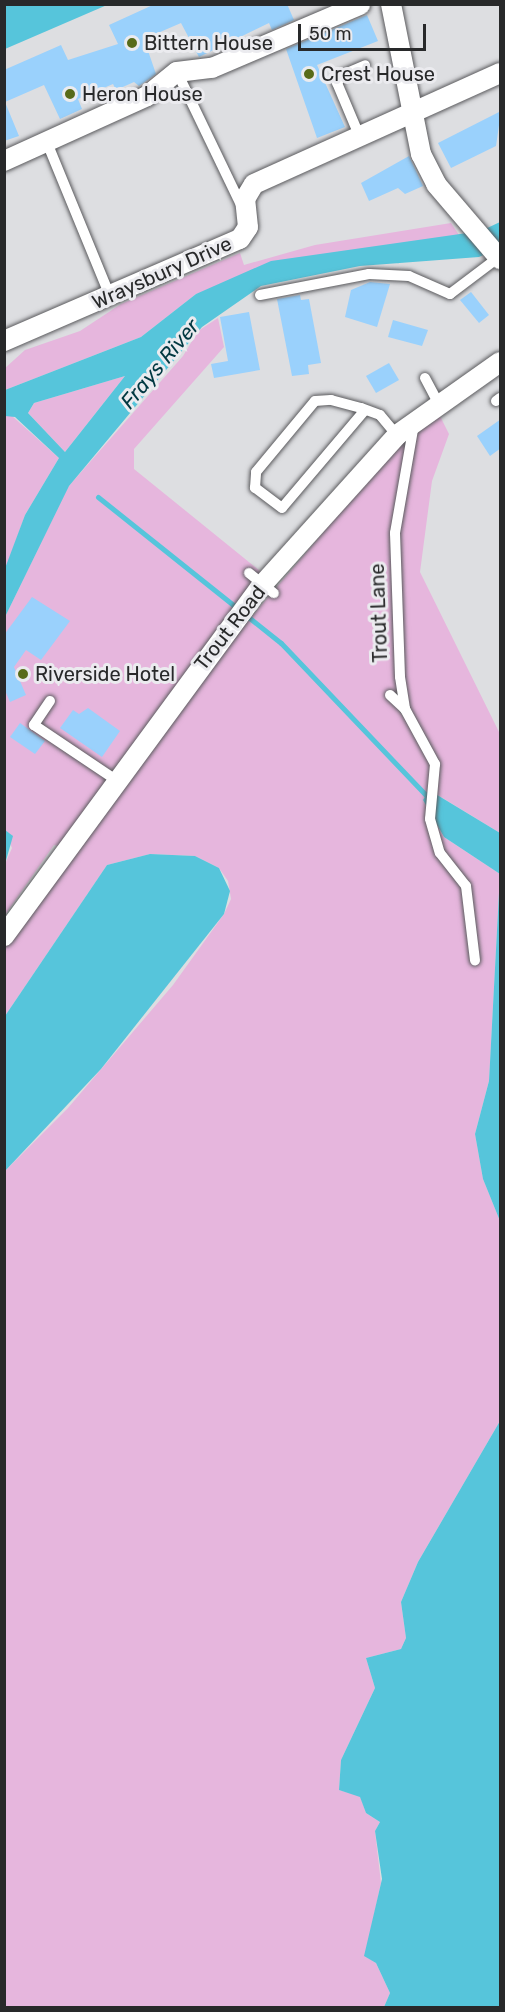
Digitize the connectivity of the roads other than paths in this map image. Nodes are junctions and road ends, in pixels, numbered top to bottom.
1 (391, 4) edge
2 (360, 5) edge
3 (365, 65) dead end
4 (177, 72) junction
5 (501, 73) edge
6 (409, 115) junction
7 (359, 135) junction
8 (48, 145) junction
9 (4, 161) edge
10 (243, 210) junction
11 (500, 258) edge
12 (109, 294) junction
13 (260, 295) dead end
14 (4, 341) edge
15 (501, 362) edge
16 (425, 378) dead end
17 (438, 402) junction
18 (365, 410) junction
19 (414, 423) junction
20 (397, 435) junction
21 (390, 695) dead end
22 (50, 701) dead end
23 (405, 709) junction
24 (116, 780) junction
25 (4, 936) edge
26 (475, 960) dead end

1 - 6 street
2 - 4 street
3 - 7 lane
4 - 8 street
4 - 10 lane
5 - 6 street, Wraysbury Drive
6 - 7 street, Wraysbury Drive
6 - 11 street
7 - 10 street, Wraysbury Drive
8 - 9 street
8 - 12 lane
10 - 12 street, Wraysbury Drive
11 - 13 lane
12 - 14 street, Wraysbury Drive
15 - 17 street, Trout Road
16 - 17 lane
17 - 19 street, Trout Road
18 - 18 lane
18 - 20 lane
19 - 20 street, Trout Road
19 - 23 lane, Trout Lane
20 - 24 street, Trout Road
21 - 23 lane
22 - 24 lane
23 - 26 lane, Trout Lane
24 - 25 street, Trout Road

